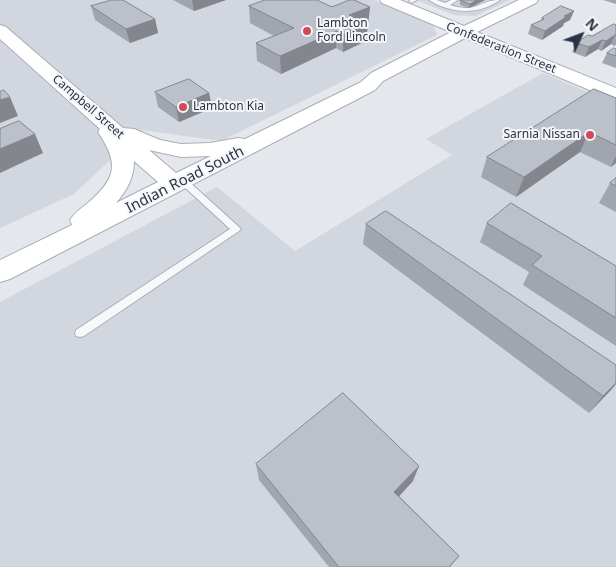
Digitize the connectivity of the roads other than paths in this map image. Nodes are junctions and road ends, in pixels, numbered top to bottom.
1 (386, 0) edge
2 (411, 0) edge
3 (432, 0) edge
4 (455, 0) edge
5 (527, 2) edge
6 (547, 2) dead end
7 (486, 3) edge
8 (445, 10) junction
9 (0, 30) edge
10 (472, 40) junction
11 (413, 71) junction
12 (616, 85) edge
13 (368, 86) junction
14 (616, 95) edge
15 (92, 111) junction
16 (294, 125) junction
17 (179, 183) junction
18 (28, 258) junction
19 (0, 272) edge
20 (80, 333) dead end

1 - 10 main road, Confederation Street
2 - 8 main road, Confederation Street
3 - 8 lane
4 - 8 lane
5 - 8 main road
5 - 10 main road, Indian Road South
6 - 10 main road, Indian Road South
7 - 8 lane
8 - 10 main road, Confederation Street
9 - 15 main road, Campbell Street
10 - 11 main road
10 - 11 main road, Indian Road South
10 - 12 main road, Confederation Street
10 - 13 main road, Indian Road South
10 - 14 main road, Confederation Street
11 - 13 main road, Indian Road South
13 - 16 main road, Indian Road South
15 - 16 main road
15 - 17 main road, Campbell Street
15 - 18 main road
16 - 17 main road, Indian Road South
17 - 18 main road, Indian Road South
17 - 20 lane
18 - 19 main road, Indian Road South

